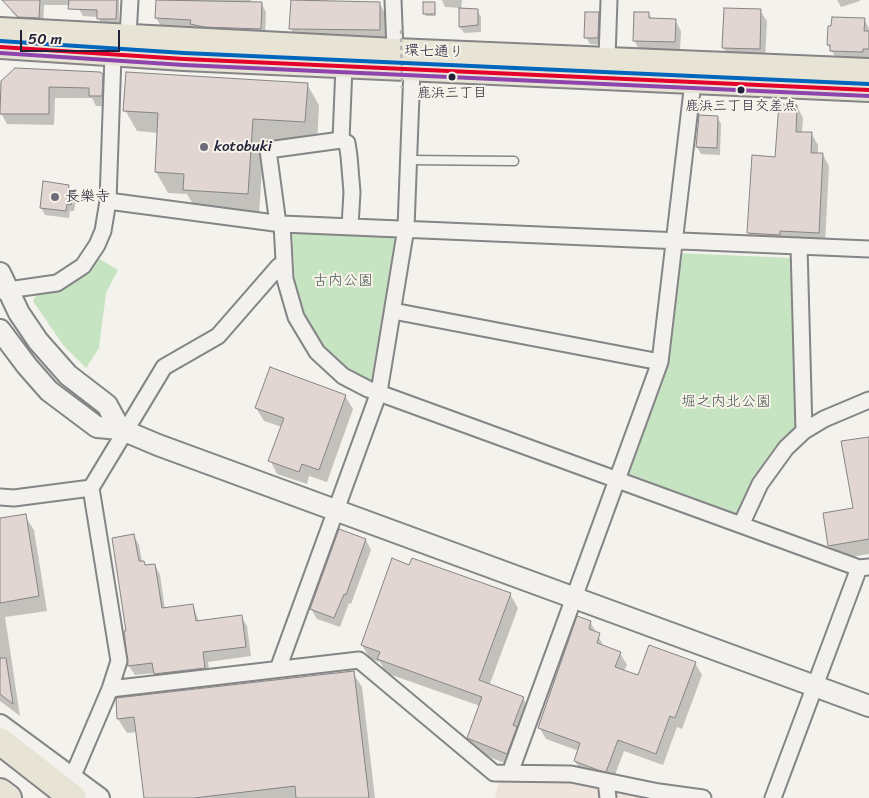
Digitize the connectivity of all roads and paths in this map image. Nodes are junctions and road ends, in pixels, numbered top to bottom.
1 (130, 0) edge
2 (393, 0) edge
3 (610, 0) edge
4 (0, 29) edge
5 (128, 36) junction
6 (398, 40) junction
7 (0, 47) edge
8 (113, 55) junction
9 (607, 58) junction
10 (344, 66) junction
11 (869, 70) edge
12 (407, 79) junction
13 (693, 82) junction
14 (869, 90) edge
15 (341, 140) junction
16 (408, 160) junction
17 (514, 161) dead end
18 (72, 198) dead end
19 (108, 202) junction
20 (280, 224) junction
21 (350, 226) junction
22 (406, 228) junction
23 (674, 242) junction
24 (798, 246) junction
25 (869, 249) edge
26 (284, 265) junction
27 (2, 285) edge
28 (393, 312) junction
29 (0, 330) edge
30 (660, 362) junction
31 (379, 392) junction
32 (869, 400) edge
33 (122, 430) junction
34 (804, 431) junction
35 (618, 480) junction
36 (91, 488) junction
37 (0, 497) edge
38 (335, 509) junction
39 (741, 525) junction
40 (864, 568) edge
41 (574, 599) junction
42 (278, 669) junction
43 (814, 687) junction
44 (110, 689) junction
45 (869, 706) edge
46 (0, 726) edge
47 (0, 741) edge
48 (0, 764) edge
49 (510, 773) junction
50 (606, 781) junction
51 (0, 784) edge
52 (72, 788) edge
53 (0, 792) edge
54 (8, 798) edge
55 (18, 798) edge
56 (46, 798) edge
57 (99, 798) edge
58 (608, 798) edge
59 (703, 798) edge
60 (773, 798) edge

1 - 5 street
2 - 6 street
3 - 9 street
4 - 5 main road, 環七通り
5 - 6 main road, 環七通り
6 - 9 main road, 環七通り
6 - 12 path, bridge
7 - 8 main road, 環七通り
8 - 10 main road, 環七通り
8 - 19 street
9 - 11 main road, 環七通り
10 - 12 main road, 環七通り
10 - 15 street
12 - 13 main road, 環七通り
12 - 16 street
13 - 14 main road, 環七通り
13 - 23 street
15 - 20 street
15 - 21 street
16 - 17 lane
16 - 22 street
18 - 19 path
19 - 20 street
19 - 27 street
20 - 21 street
20 - 26 street
21 - 22 street
22 - 23 street
22 - 28 street
23 - 24 street
23 - 30 street
24 - 25 street
24 - 34 street
26 - 31 street
26 - 33 street
27 - 33 street
28 - 30 street
28 - 31 street
29 - 33 street
30 - 35 street
31 - 35 street
31 - 38 street
32 - 34 street
33 - 36 street
33 - 38 street
34 - 39 street
35 - 39 street
35 - 41 street
36 - 37 street
36 - 44 street
38 - 41 street
38 - 42 street
39 - 40 street
40 - 43 street
41 - 43 street
41 - 49 street
42 - 44 street
42 - 49 street
43 - 45 street
43 - 60 street
44 - 52 street
46 - 52 street
47 - 52 highway
48 - 56 highway
49 - 50 street
50 - 58 street
50 - 59 street
51 - 55 street
52 - 57 street
53 - 54 highway

